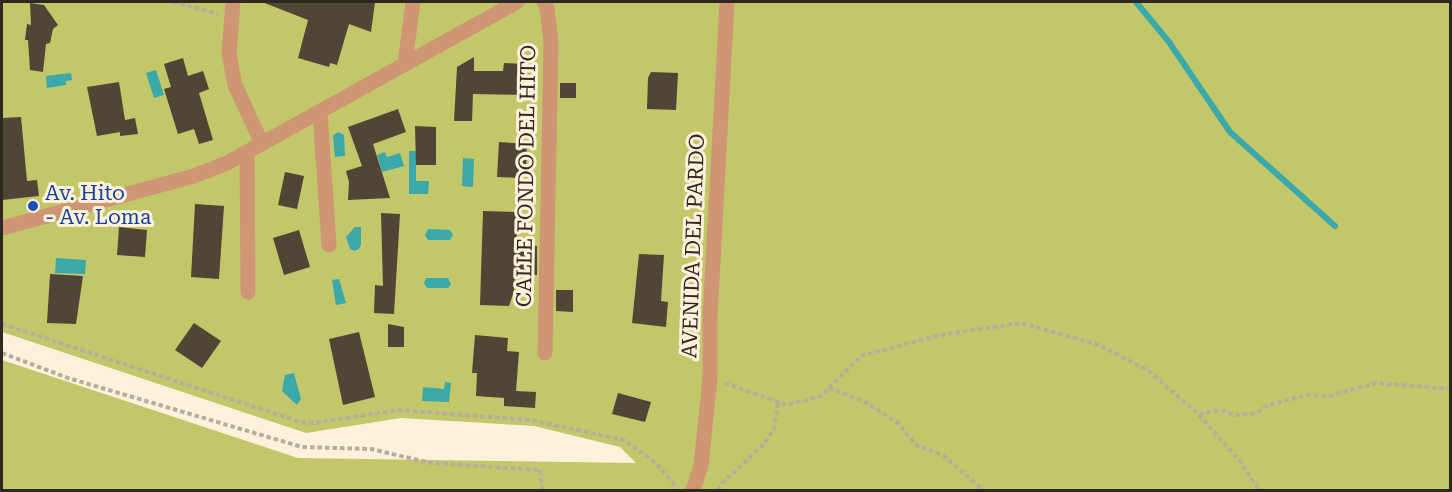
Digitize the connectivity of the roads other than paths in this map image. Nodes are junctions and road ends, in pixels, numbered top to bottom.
1 (233, 2) edge
2 (413, 2) edge
3 (517, 2) edge
4 (544, 2) edge
5 (727, 2) edge
6 (405, 63) junction
7 (320, 112) junction
8 (262, 144) junction
9 (247, 152) junction
10 (2, 228) edge
11 (329, 245) dead end
12 (248, 292) dead end
13 (545, 353) dead end
14 (693, 490) edge

1 - 8 street
2 - 6 street
3 - 6 street
4 - 13 street, CALLE FONDO DEL HITO
5 - 14 street, AVENIDA DEL PARDO
6 - 7 street
7 - 8 street
7 - 11 street
8 - 9 street
9 - 10 street
9 - 12 street

